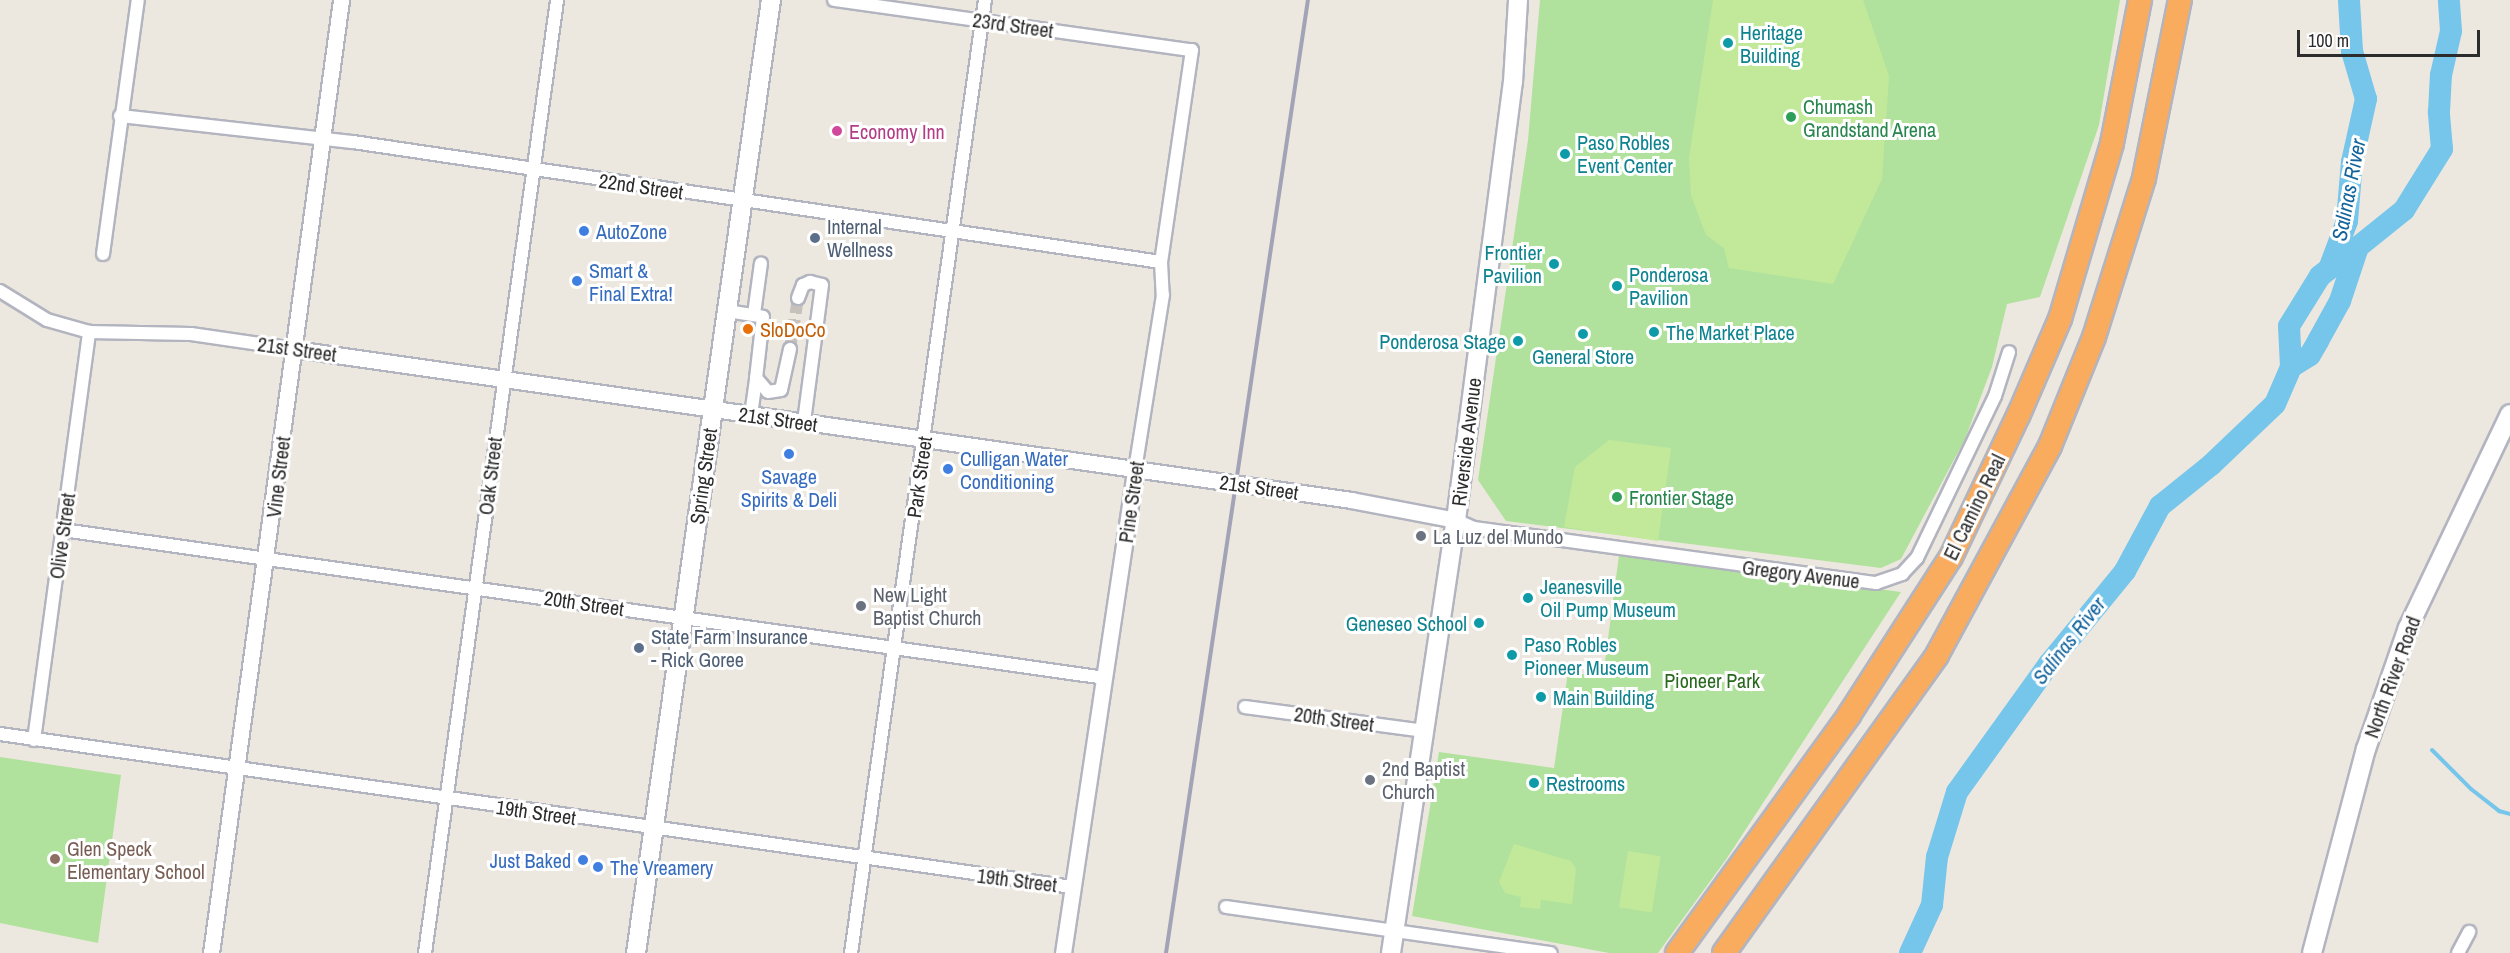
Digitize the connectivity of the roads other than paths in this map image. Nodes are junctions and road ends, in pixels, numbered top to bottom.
1 (138, 0) edge
2 (341, 0) edge
3 (556, 0) edge
4 (771, 0) edge
5 (834, 0) edge
6 (985, 0) edge
7 (1518, 0) edge
8 (2140, 0) edge
9 (2180, 0) edge
10 (982, 20) junction
11 (1192, 50) joint
12 (120, 116) junction
13 (321, 139) junction
14 (534, 170) junction
15 (743, 200) junction
16 (953, 230) junction
17 (103, 254) dead end
18 (1161, 262) junction
19 (761, 263) dead end
20 (0, 291) edge
21 (798, 298) dead end
22 (727, 311) junction
23 (754, 314) junction
24 (88, 332) junction
25 (294, 349) junction
26 (790, 349) tunnel mouth
27 (2009, 352) dead end
28 (756, 378) junction
29 (503, 380) junction
30 (713, 410) junction
31 (2510, 414) edge
32 (751, 415) junction
33 (804, 422) junction
34 (924, 439) junction
35 (1136, 469) junction
36 (1456, 520) junction
37 (63, 530) junction
38 (267, 560) junction
39 (476, 587) junction
40 (684, 617) junction
41 (893, 648) junction
42 (1105, 678) junction
43 (1245, 707) dead end
44 (1424, 731) junction
45 (0, 734) edge
46 (34, 740) junction
47 (238, 768) junction
48 (448, 799) junction
49 (654, 829) junction
50 (864, 858) junction
51 (1072, 887) junction
52 (1712, 902) junction
53 (1226, 907) dead end
54 (1394, 930) junction
55 (2469, 932) dead end
56 (211, 953) edge
57 (425, 953) edge
58 (636, 953) edge
59 (851, 953) edge
60 (1063, 953) edge
61 (1391, 953) edge
62 (1551, 953) edge
63 (1666, 953) edge
64 (1677, 953) edge
65 (1724, 953) edge
66 (2312, 953) edge
67 (2458, 953) edge

1 - 12 street
2 - 13 street, Vine Street
3 - 14 street, Oak Street
4 - 15 main road, Spring Street
5 - 10 street, 23rd Street
6 - 10 street, Park Street
7 - 36 main road, Riverside Avenue
8 - 52 highway, El Camino Real
9 - 65 highway, El Camino Real
10 - 11 street, 23rd Street
10 - 16 street, Park Street
11 - 18 street, Pine Street
12 - 13 street, 22nd Street
12 - 17 street
13 - 14 street, 22nd Street
13 - 25 street, Vine Street
14 - 15 street, 22nd Street
14 - 29 street, Oak Street
15 - 16 street, 22nd Street
15 - 22 main road, Spring Street
16 - 18 street, 22nd Street
16 - 34 street, Park Street
18 - 35 street, Pine Street
19 - 23 street
20 - 24 street, 21st Street
21 - 33 street
22 - 23 street
22 - 30 main road, Spring Street
23 - 28 street
24 - 25 street, 21st Street
24 - 37 street, Olive Street
25 - 29 street, 21st Street
25 - 38 street, Vine Street
26 - 28 street
27 - 36 street, Gregory Avenue
28 - 32 street
29 - 30 street, 21st Street
29 - 39 street, Oak Street
30 - 32 street, 21st Street
30 - 40 main road, Spring Street
31 - 66 main road, North River Road
32 - 33 street, 21st Street
33 - 34 street, 21st Street
34 - 35 street, 21st Street
34 - 41 street, Park Street
35 - 36 street, 21st Street
35 - 42 street, Pine Street
36 - 44 main road, Riverside Avenue
37 - 38 street, 20th Street
37 - 46 street, Olive Street
38 - 39 street, 20th Street
38 - 47 street, Vine Street
39 - 40 street, 20th Street
39 - 48 street, Oak Street
40 - 41 street, 20th Street
40 - 49 main road, Spring Street
41 - 42 street, 20th Street
41 - 50 street, Park Street
42 - 51 street, Pine Street
43 - 44 street, 20th Street
44 - 54 main road, Riverside Avenue
45 - 46 street, 19th Street
46 - 47 street, 19th Street
47 - 48 street, 19th Street
47 - 56 street, Vine Street
48 - 49 street, 19th Street
48 - 57 street, Oak Street
49 - 50 street, 19th Street
49 - 58 main road, Spring Street
50 - 51 street, 19th Street
50 - 59 street, Park Street
51 - 60 street, Pine Street
52 - 63 highway
52 - 64 highway, El Camino Real
53 - 54 street
54 - 61 main road, Riverside Avenue
54 - 62 street
55 - 67 street

